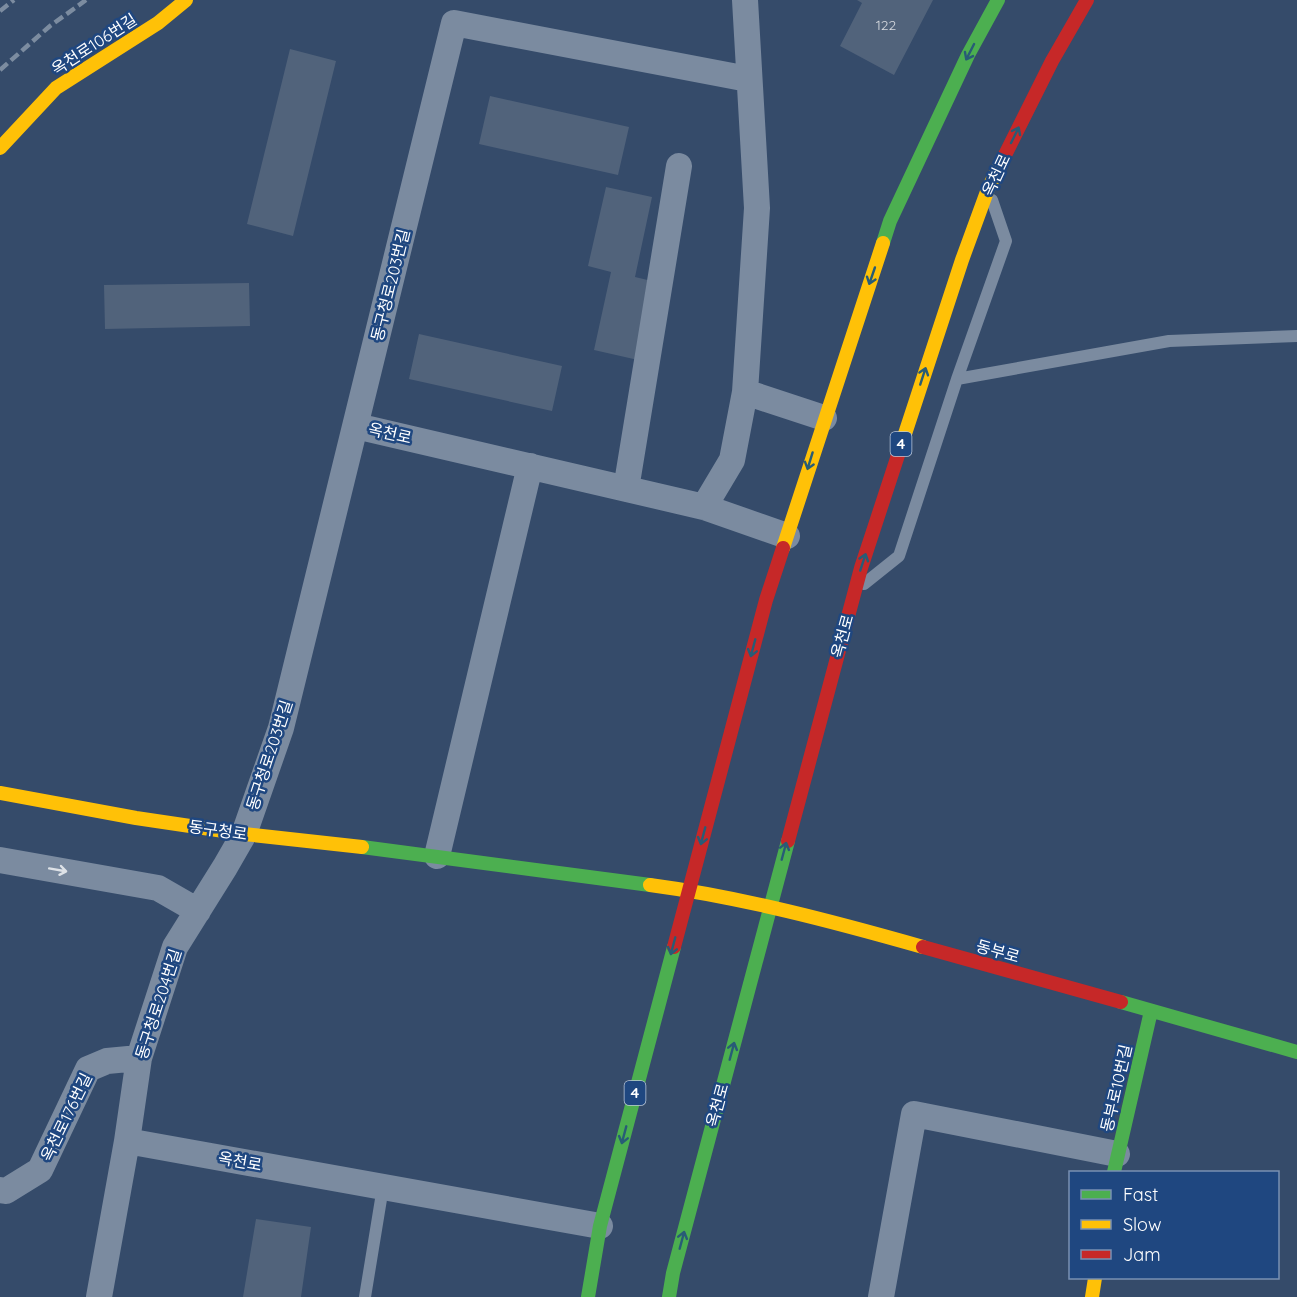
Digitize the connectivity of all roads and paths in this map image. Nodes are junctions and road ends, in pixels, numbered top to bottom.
1 (186, 0) edge
2 (745, 0) edge
3 (998, 0) edge
4 (1087, 0) edge
5 (748, 79) junction
6 (0, 148) edge
7 (679, 166) dead end
8 (988, 189) junction
9 (1297, 336) edge
10 (957, 379) junction
11 (745, 392) junction
12 (824, 418) junction
13 (356, 426) junction
14 (530, 466) junction
15 (626, 489) junction
16 (704, 507) junction
17 (787, 536) junction
18 (855, 590) junction
19 (0, 793) edge
20 (244, 834) junction
21 (437, 856) junction
22 (0, 860) edge
23 (688, 890) junction
24 (770, 908) junction
25 (198, 911) junction
26 (1151, 1011) junction
27 (1297, 1052) edge
28 (139, 1058) junction
29 (127, 1141) junction
30 (1115, 1164) edge
31 (383, 1187) junction
32 (0, 1190) edge
33 (600, 1226) junction
34 (1095, 1279) edge
35 (99, 1297) edge
36 (365, 1297) edge
37 (588, 1297) edge
38 (669, 1297) edge
39 (881, 1297) edge
40 (1092, 1297) edge

1 - 6 main road, 옥천로106번길
2 - 5 street
3 -> 12 main road, 4
8 -> 4 main road, 옥천로 / 4
5 - 11 street
5 - 13 street, 동구청로203번길
7 - 15 street
8 - 10 lane
18 -> 8 main road, 옥천로 / 4
9 - 10 lane
10 - 18 lane
11 - 12 street
11 - 16 street
12 -> 17 main road, 4
13 - 14 street, 옥천로
13 - 20 street, 동구청로203번길
14 - 15 street, 옥천로
14 - 21 street
15 - 16 street, 옥천로
16 - 17 street, 옥천로
17 -> 23 main road, 4
24 -> 18 main road, 옥천로 / 4
19 - 20 main road, 동구청로
20 - 21 main road, 동구청로
20 - 25 street, 동구청로204번길
21 - 23 main road, 동구청로
22 -> 25 street
23 - 24 main road, 동부로
23 -> 33 main road, 4
24 - 26 main road, 동부로
38 -> 24 main road, 옥천로 / 4
25 - 28 street, 동구청로204번길
26 - 27 main road, 동부로
26 - 30 main road, 동부로10번길
28 - 29 street, 동구청로204번길
28 - 32 street, 옥천로176번길
29 - 31 street, 옥천로
29 - 35 street, 동구청로204번길
30 - 39 street
31 - 33 street, 옥천로
31 - 36 lane
33 - 37 main road, 4
34 - 40 main road

